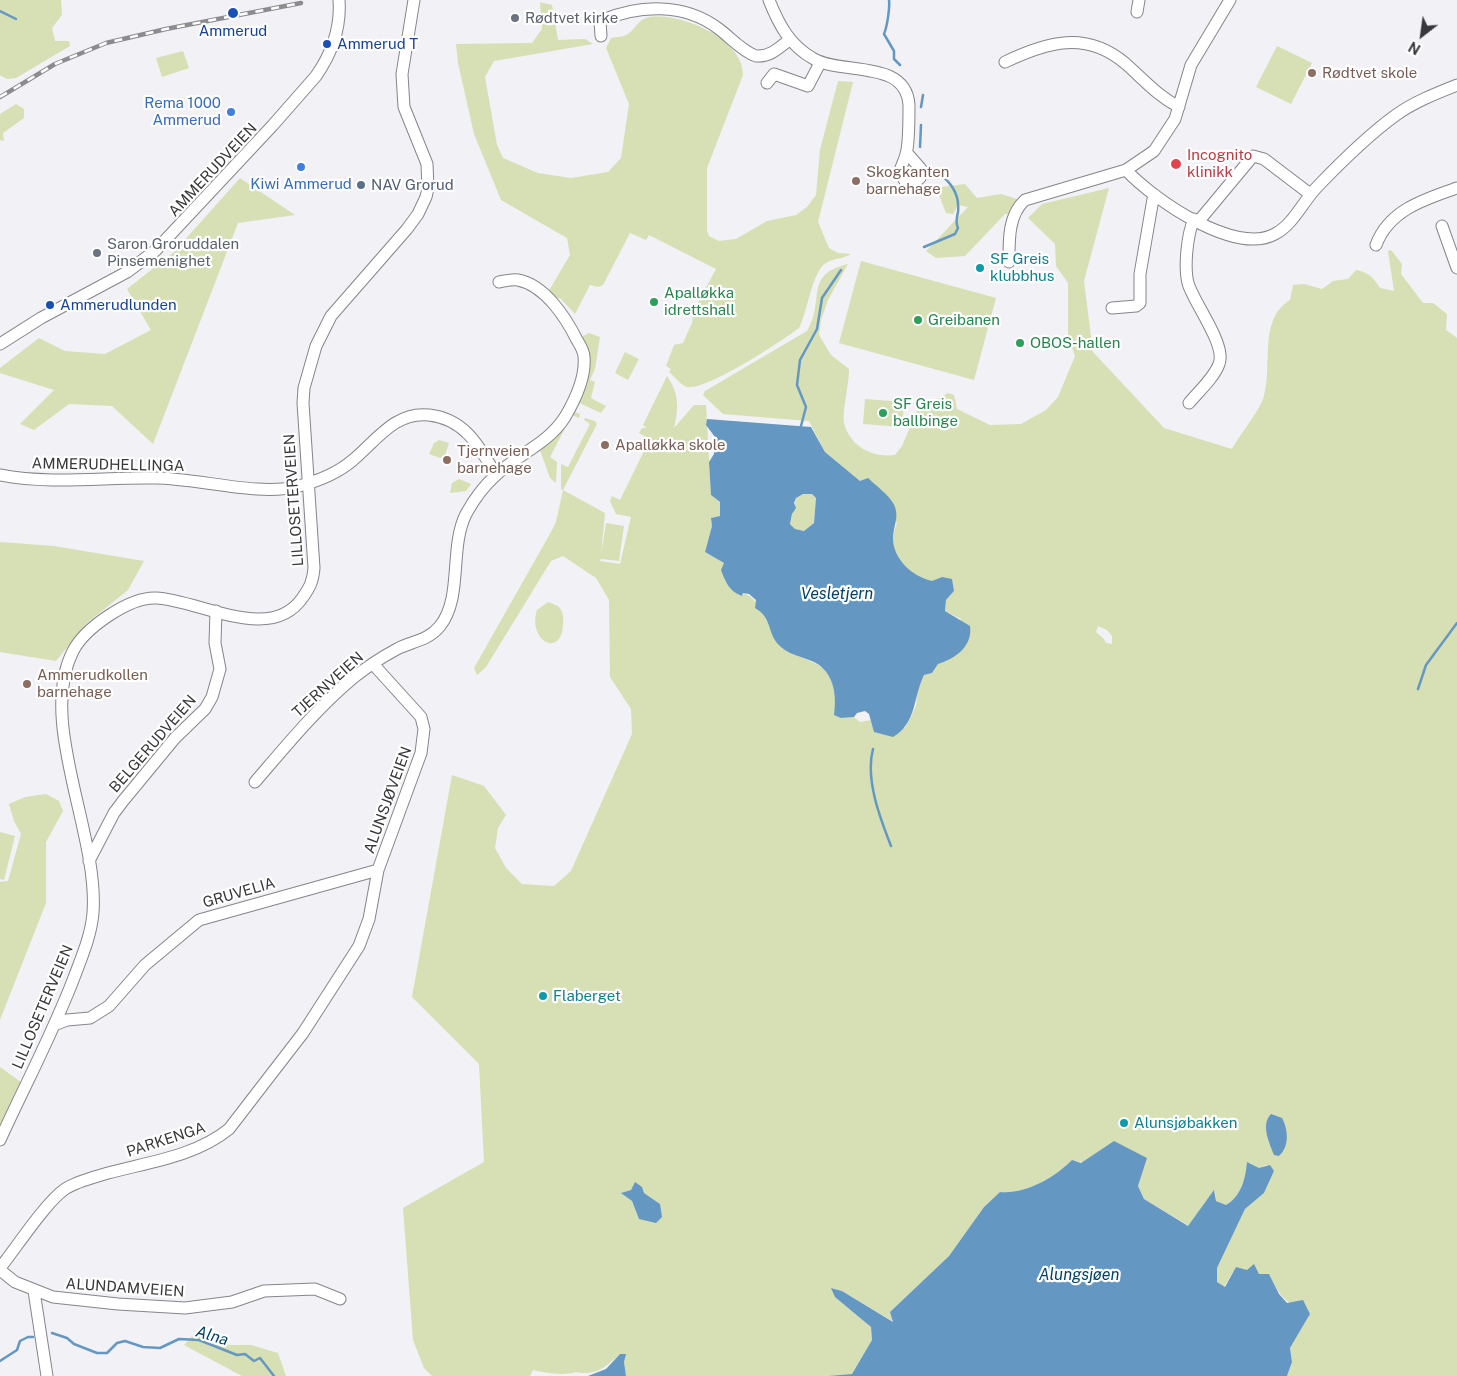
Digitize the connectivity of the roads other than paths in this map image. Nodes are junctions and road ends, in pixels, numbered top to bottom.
1 (339, 0) edge
2 (414, 0) edge
3 (770, 0) edge
4 (1139, 0) edge
5 (1230, 0) edge
6 (1137, 12) dead end
7 (601, 36) dead end
8 (789, 40) junction
9 (1004, 62) dead end
10 (820, 63) junction
11 (766, 83) dead end
12 (1457, 85) edge
13 (1179, 107) junction
14 (907, 153) dead end
15 (1126, 170) junction
16 (1457, 188) edge
17 (1310, 194) junction
18 (1156, 195) junction
19 (1196, 220) junction
20 (1442, 226) dead end
21 (1376, 245) dead end
22 (1009, 262) dead end
23 (1457, 268) edge
24 (499, 282) dead end
25 (1112, 308) dead end
26 (0, 344) edge
27 (1188, 403) dead end
28 (0, 475) edge
29 (496, 475) junction
30 (307, 484) junction
31 (216, 611) junction
32 (373, 664) junction
33 (255, 782) dead end
34 (89, 861) junction
35 (378, 870) junction
36 (352, 960) joint
37 (54, 1025) junction
38 (0, 1140) edge
39 (0, 1269) edge
40 (34, 1291) junction
41 (340, 1299) dead end
42 (47, 1376) edge

1 - 26 street, AMMERUDVEIEN
2 - 30 street, LILLOSETERVEIEN
3 - 8 street
4 - 6 street
5 - 13 street
7 - 8 street
8 - 10 street
9 - 13 street
10 - 11 street
10 - 14 street
12 - 17 street
13 - 15 street
15 - 18 street
15 - 22 street
16 - 21 street
17 - 19 street
17 - 19 street
18 - 19 street
18 - 25 street
19 - 27 street
20 - 23 street
24 - 29 street, TJERNVEIEN
28 - 30 street, AMMERUDHELLINGA
29 - 30 street, AMMERUDHELLINGA
29 - 32 street, TJERNVEIEN
30 - 31 street, LILLOSETERVEIEN
31 - 34 street, BELGERUDVEIEN
31 - 34 street, LILLOSETERVEIEN
32 - 33 street, TJERNVEIEN
32 - 35 street, ALUNSJØVEIEN
34 - 37 street, LILLOSETERVEIEN
35 - 36 street, ALUNSJØVEIEN
35 - 37 street, GRUVELIA
36 - 39 street, PARKENGA
37 - 38 street, LILLOSETERVEIEN
39 - 40 street, ALUNDAMVEIEN
40 - 41 street, ALUNDAMVEIEN
40 - 42 street

